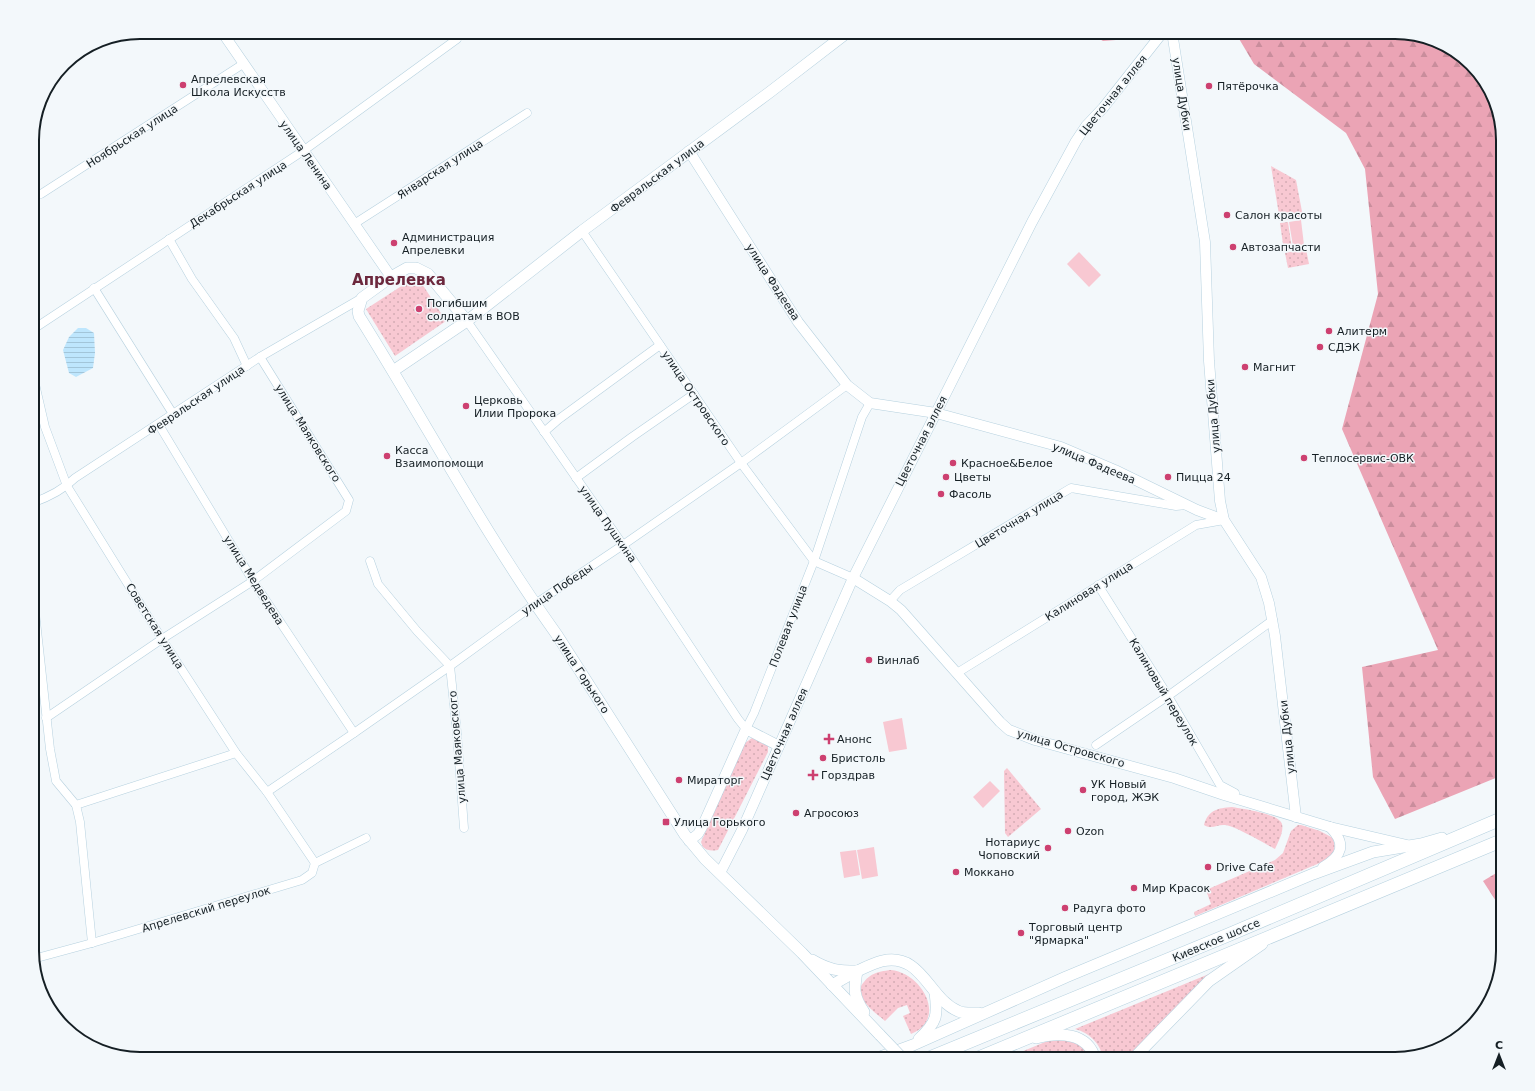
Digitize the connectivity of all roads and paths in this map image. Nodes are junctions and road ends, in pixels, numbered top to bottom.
1 (227, 39) edge
2 (457, 39) dead end
3 (839, 39) edge
4 (1157, 39) edge
5 (1173, 39) edge
6 (243, 64) junction
7 (527, 113) dead end
8 (303, 151) junction
9 (689, 152) junction
10 (41, 194) dead end
11 (354, 224) junction
12 (582, 231) junction
13 (169, 239) junction
14 (391, 277) junction
15 (94, 288) junction
16 (362, 298) junction
17 (467, 321) junction
18 (39, 325) edge
19 (660, 345) junction
20 (260, 357) junction
21 (247, 366) junction
22 (393, 371) junction
23 (847, 385) junction
24 (694, 394) junction
25 (39, 401) edge
26 (870, 403) junction
27 (936, 413) junction
28 (173, 414) junction
29 (159, 424) junction
30 (544, 432) junction
31 (741, 463) junction
32 (576, 478) junction
33 (67, 486) junction
34 (39, 501) edge
35 (1187, 505) junction
36 (1224, 520) junction
37 (623, 545) junction
38 (370, 561) dead end
39 (814, 561) junction
40 (853, 578) junction
41 (253, 581) junction
42 (1098, 585) junction
43 (890, 601) junction
44 (535, 604) junction
45 (1273, 620) junction
46 (162, 639) junction
47 (39, 652) edge
48 (450, 666) junction
49 (957, 673) junction
50 (1168, 696) junction
51 (46, 718) junction
52 (746, 729) junction
53 (354, 733) junction
54 (1096, 745) dead end
55 (779, 746) junction
56 (236, 753) junction
57 (267, 792) junction
58 (1235, 793) dead end
59 (76, 805) junction
60 (1296, 816) junction
61 (1496, 821) edge
62 (1481, 826) junction
63 (1330, 827) junction
64 (464, 828) dead end
65 (366, 838) dead end
66 (689, 842) junction
67 (1496, 843) edge
68 (1407, 846) junction
69 (315, 863) junction
70 (720, 873) junction
71 (1312, 874) junction
72 (1275, 935) junction
73 (92, 943) junction
74 (802, 953) junction
75 (39, 957) edge
76 (857, 971) junction
77 (832, 985) junction
78 (935, 992) junction
79 (983, 1013) junction
80 (880, 1035) junction
81 (1018, 1042) junction
82 (913, 1045) junction
83 (894, 1052) edge
84 (896, 1052) edge
85 (945, 1052) edge
86 (993, 1052) edge
87 (1092, 1052) edge
88 (1143, 1052) edge

1 - 6 street, улица Ленина
2 - 8 street, Декабрьская улица
3 - 9 main road, Февральская улица
4 - 27 street, Цветочная аллея
5 - 36 street, улица Дубки
6 - 8 street, улица Ленина
6 - 10 street, Ноябрьская улица
7 - 11 street, Январская улица
8 - 11 street, улица Ленина
8 - 13 street, Декабрьская улица
9 - 12 main road, Февральская улица
9 - 23 street, улица Фадеева
11 - 14 street, улица Ленина
12 - 17 main road, Февральская улица
12 - 19 street, улица Островского
13 - 15 street, Декабрьская улица
13 - 21 street
14 - 16 main road
14 - 17 main road
15 - 18 street
15 - 28 street
16 - 20 street, Февральская улица
16 - 22 main road, улица Горького
17 - 22 main road, Февральская улица
17 - 30 street, улица Пушкина
19 - 24 street, улица Островского
19 - 30 street
20 - 21 street, Февральская улица
20 - 41 street, улица Маяковского
21 - 28 street, Февральская улица
22 - 44 main road, улица Горького
23 - 26 street, улица Фадеева
23 - 31 street, улица Победы
24 - 31 street, улица Островского
24 - 32 street
25 - 33 street, Советская улица
26 - 27 street, улица Фадеева
26 - 39 street, Полевая улица
27 - 35 street, улица Фадеева
27 - 40 street, Цветочная аллея
28 - 29 street, Февральская улица
29 - 33 street, Февральская улица
29 - 41 street, улица Медведева
30 - 32 street, улица Пушкина
31 - 37 street, улица Победы
31 - 39 street, улица Островского
32 - 37 street, улица Пушкина
33 - 34 street, Февральская улица
33 - 46 street, Советская улица
35 - 36 street, улица Фадеева
35 - 43 street, Цветочная улица
36 - 42 street, Калиновая улица
36 - 45 street, улица Дубки
37 - 44 street, улица Победы
37 - 52 street, улица Пушкина
38 - 48 street
39 - 40 street
39 - 52 street, Полевая улица
40 - 43 street, улица Островского
40 - 55 street, Цветочная аллея
41 - 46 street
41 - 53 street, улица Медведева
42 - 49 street, Калиновая улица
42 - 50 street, Калиновый переулок
43 - 49 street, улица Островского
44 - 48 street, улица Победы
44 - 66 main road, улица Горького
45 - 50 street
45 - 60 street, улица Дубки
46 - 51 street
46 - 56 street, Советская улица
47 - 51 street
48 - 53 street, улица Победы
48 - 64 street, улица Маяковского
49 - 60 street, улица Островского
50 - 54 street
50 - 58 street, Калиновый переулок
51 - 59 street
52 - 55 street
52 - 66 street, Полевая улица
53 - 57 street, улица Победы
55 - 70 street, Цветочная аллея
56 - 57 street, Советская улица
56 - 59 street
57 - 69 street, Советская улица
59 - 73 street
60 - 63 street
61 - 62 highway, Киевское шоссе
62 - 68 main road
62 - 85 highway, Киевское шоссе
63 - 68 street
63 - 71 street
65 - 69 street, Апрелевский переулок
66 - 70 main road, улица Горького
67 - 72 highway, Киевское шоссе
68 - 71 main road
69 - 73 street, Апрелевский переулок
70 - 74 main road, улица Горького
71 - 79 main road
72 - 81 highway, Киевское шоссе
72 - 88 main road
73 - 75 street, Апрелевский переулок
74 - 76 main road
74 - 77 main road
76 - 77 main road
76 - 78 main road
76 - 80 main road
77 - 80 main road
78 - 79 main road
78 - 82 main road
79 - 82 main road
80 - 84 main road, bridge
81 - 86 highway, Киевское шоссе
81 - 87 main road
82 - 83 main road

